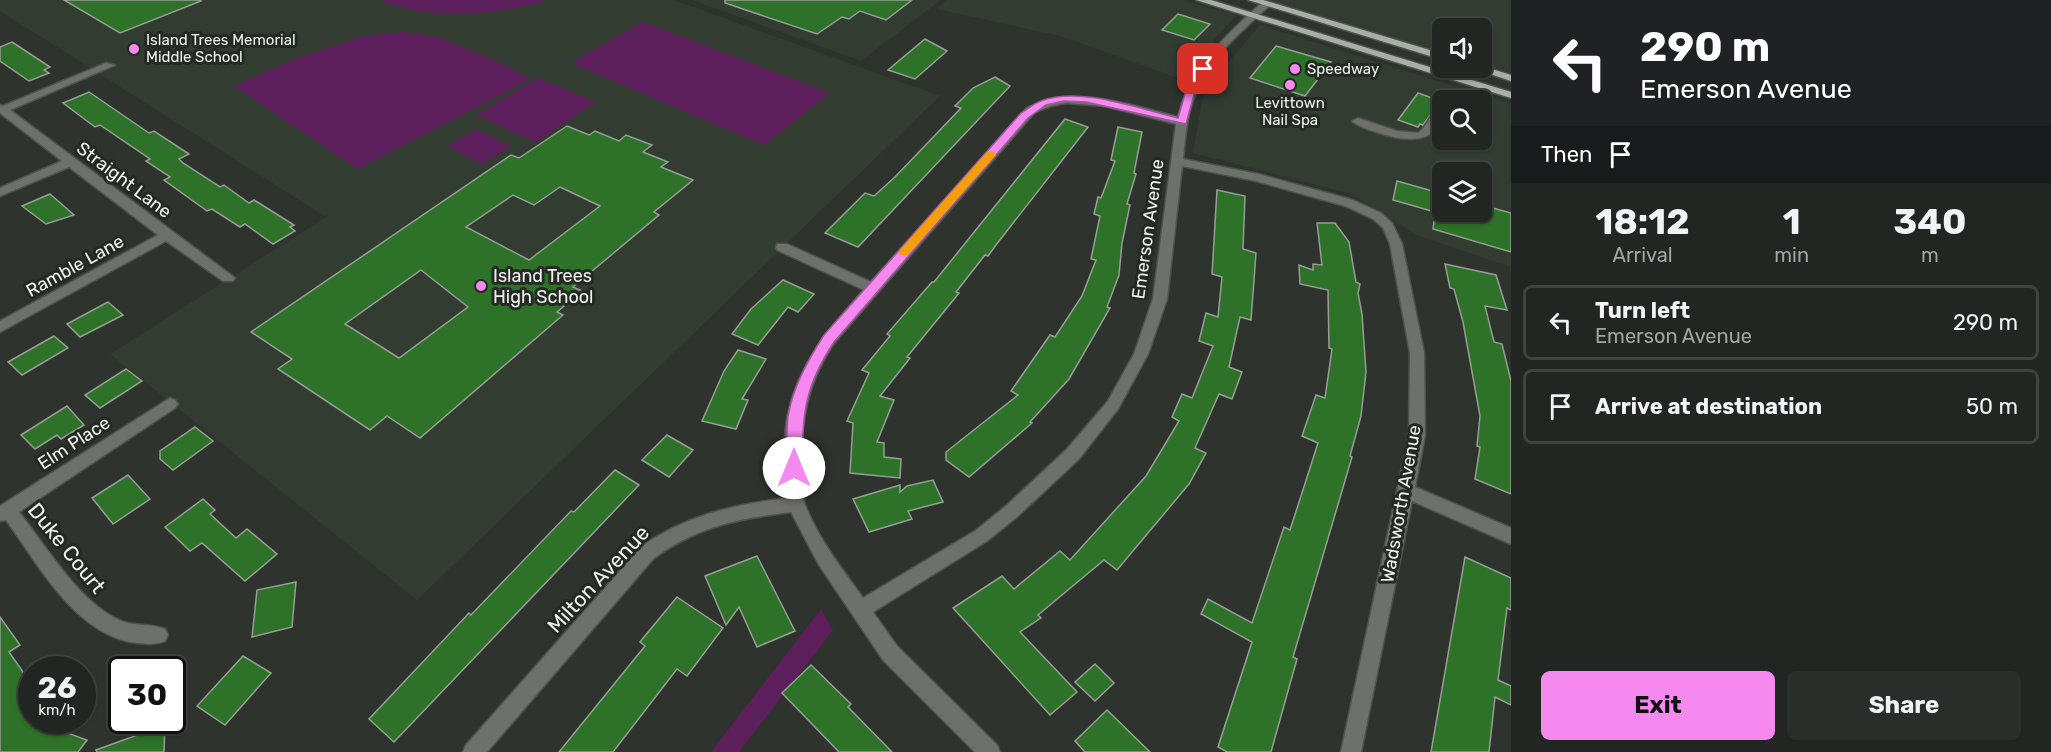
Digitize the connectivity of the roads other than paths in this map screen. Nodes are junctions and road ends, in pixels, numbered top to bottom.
1 (1201, 0) edge
2 (1260, 2) edge
3 (1253, 16) junction
4 (1432, 54) edge
5 (110, 65) dead end
6 (1492, 72) edge
7 (1511, 78) edge
8 (1511, 95) edge
9 (1, 109) edge
10 (1358, 121) dead end
11 (1182, 122) junction
12 (1432, 125) edge
13 (1177, 161) junction
14 (70, 162) junction
15 (0, 192) edge
16 (167, 236) junction
17 (782, 247) dead end
18 (228, 278) dead end
19 (872, 288) junction
20 (0, 327) edge
21 (170, 404) dead end
22 (1407, 491) junction
23 (796, 504) junction
24 (4, 512) edge
25 (1511, 536) edge
26 (860, 610) junction
27 (158, 635) dead end
28 (472, 752) edge
29 (990, 752) edge
30 (1351, 752) edge

1 - 3 main road
2 - 3 street, Emerson Avenue
2 - 4 main road
3 - 8 main road
3 - 11 street, Emerson Avenue
5 - 9 street
6 - 7 main road
9 - 14 street, Straight Lane
10 - 12 street
11 - 13 street, Emerson Avenue
11 - 19 street
13 - 22 street, Wadsworth Avenue
13 - 26 street, Emerson Avenue
14 - 15 street
14 - 16 street, Straight Lane
16 - 18 street, Straight Lane
16 - 20 street, Ramble Lane
17 - 19 street
19 - 23 street
21 - 24 street, Elm Place
22 - 25 street
22 - 30 street, Wadsworth Avenue
23 - 26 street
23 - 28 street, Milton Avenue
24 - 27 street, Duke Court
26 - 29 street

